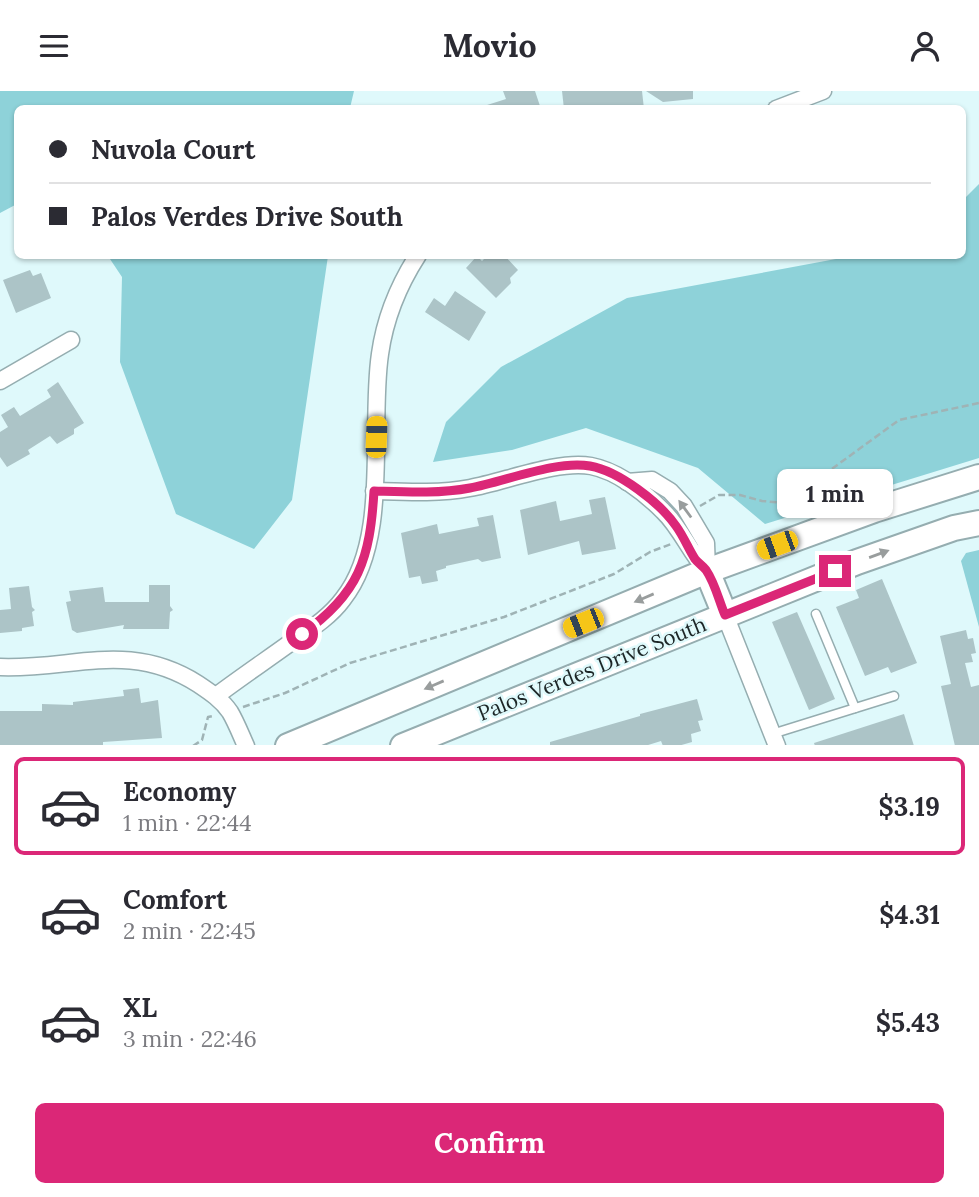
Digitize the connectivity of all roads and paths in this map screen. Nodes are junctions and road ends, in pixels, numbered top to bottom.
1 (823, 91) edge
2 (786, 105) edge
3 (416, 259) edge
4 (71, 340) dead end
5 (0, 381) edge
6 (979, 403) edge
7 (979, 477) edge
8 (627, 482) junction
9 (374, 491) junction
10 (694, 522) junction
11 (979, 523) edge
12 (685, 539) junction
13 (707, 571) junction
14 (816, 614) dead end
15 (725, 615) junction
16 (0, 667) edge
17 (216, 696) junction
18 (894, 696) dead end
19 (855, 708) junction
20 (230, 711) junction
21 (775, 740) edge
22 (193, 745) edge
23 (246, 745) edge
24 (288, 745) edge
25 (403, 745) edge

1 - 2 street
3 - 9 street
4 - 5 street
6 - 10 path
7 - 13 main road
8 - 9 street
10 -> 8 street
8 - 12 street
9 - 17 street
10 - 13 street
15 -> 11 main road, Palos Verdes Drive South
12 - 13 street
12 - 20 path
13 - 15 main road
13 -> 24 main road
14 - 19 lane
15 - 21 street
15 - 25 main road, Palos Verdes Drive South
16 - 17 street
17 - 20 street
18 - 19 lane
19 - 21 lane
20 - 22 path
20 - 23 street

